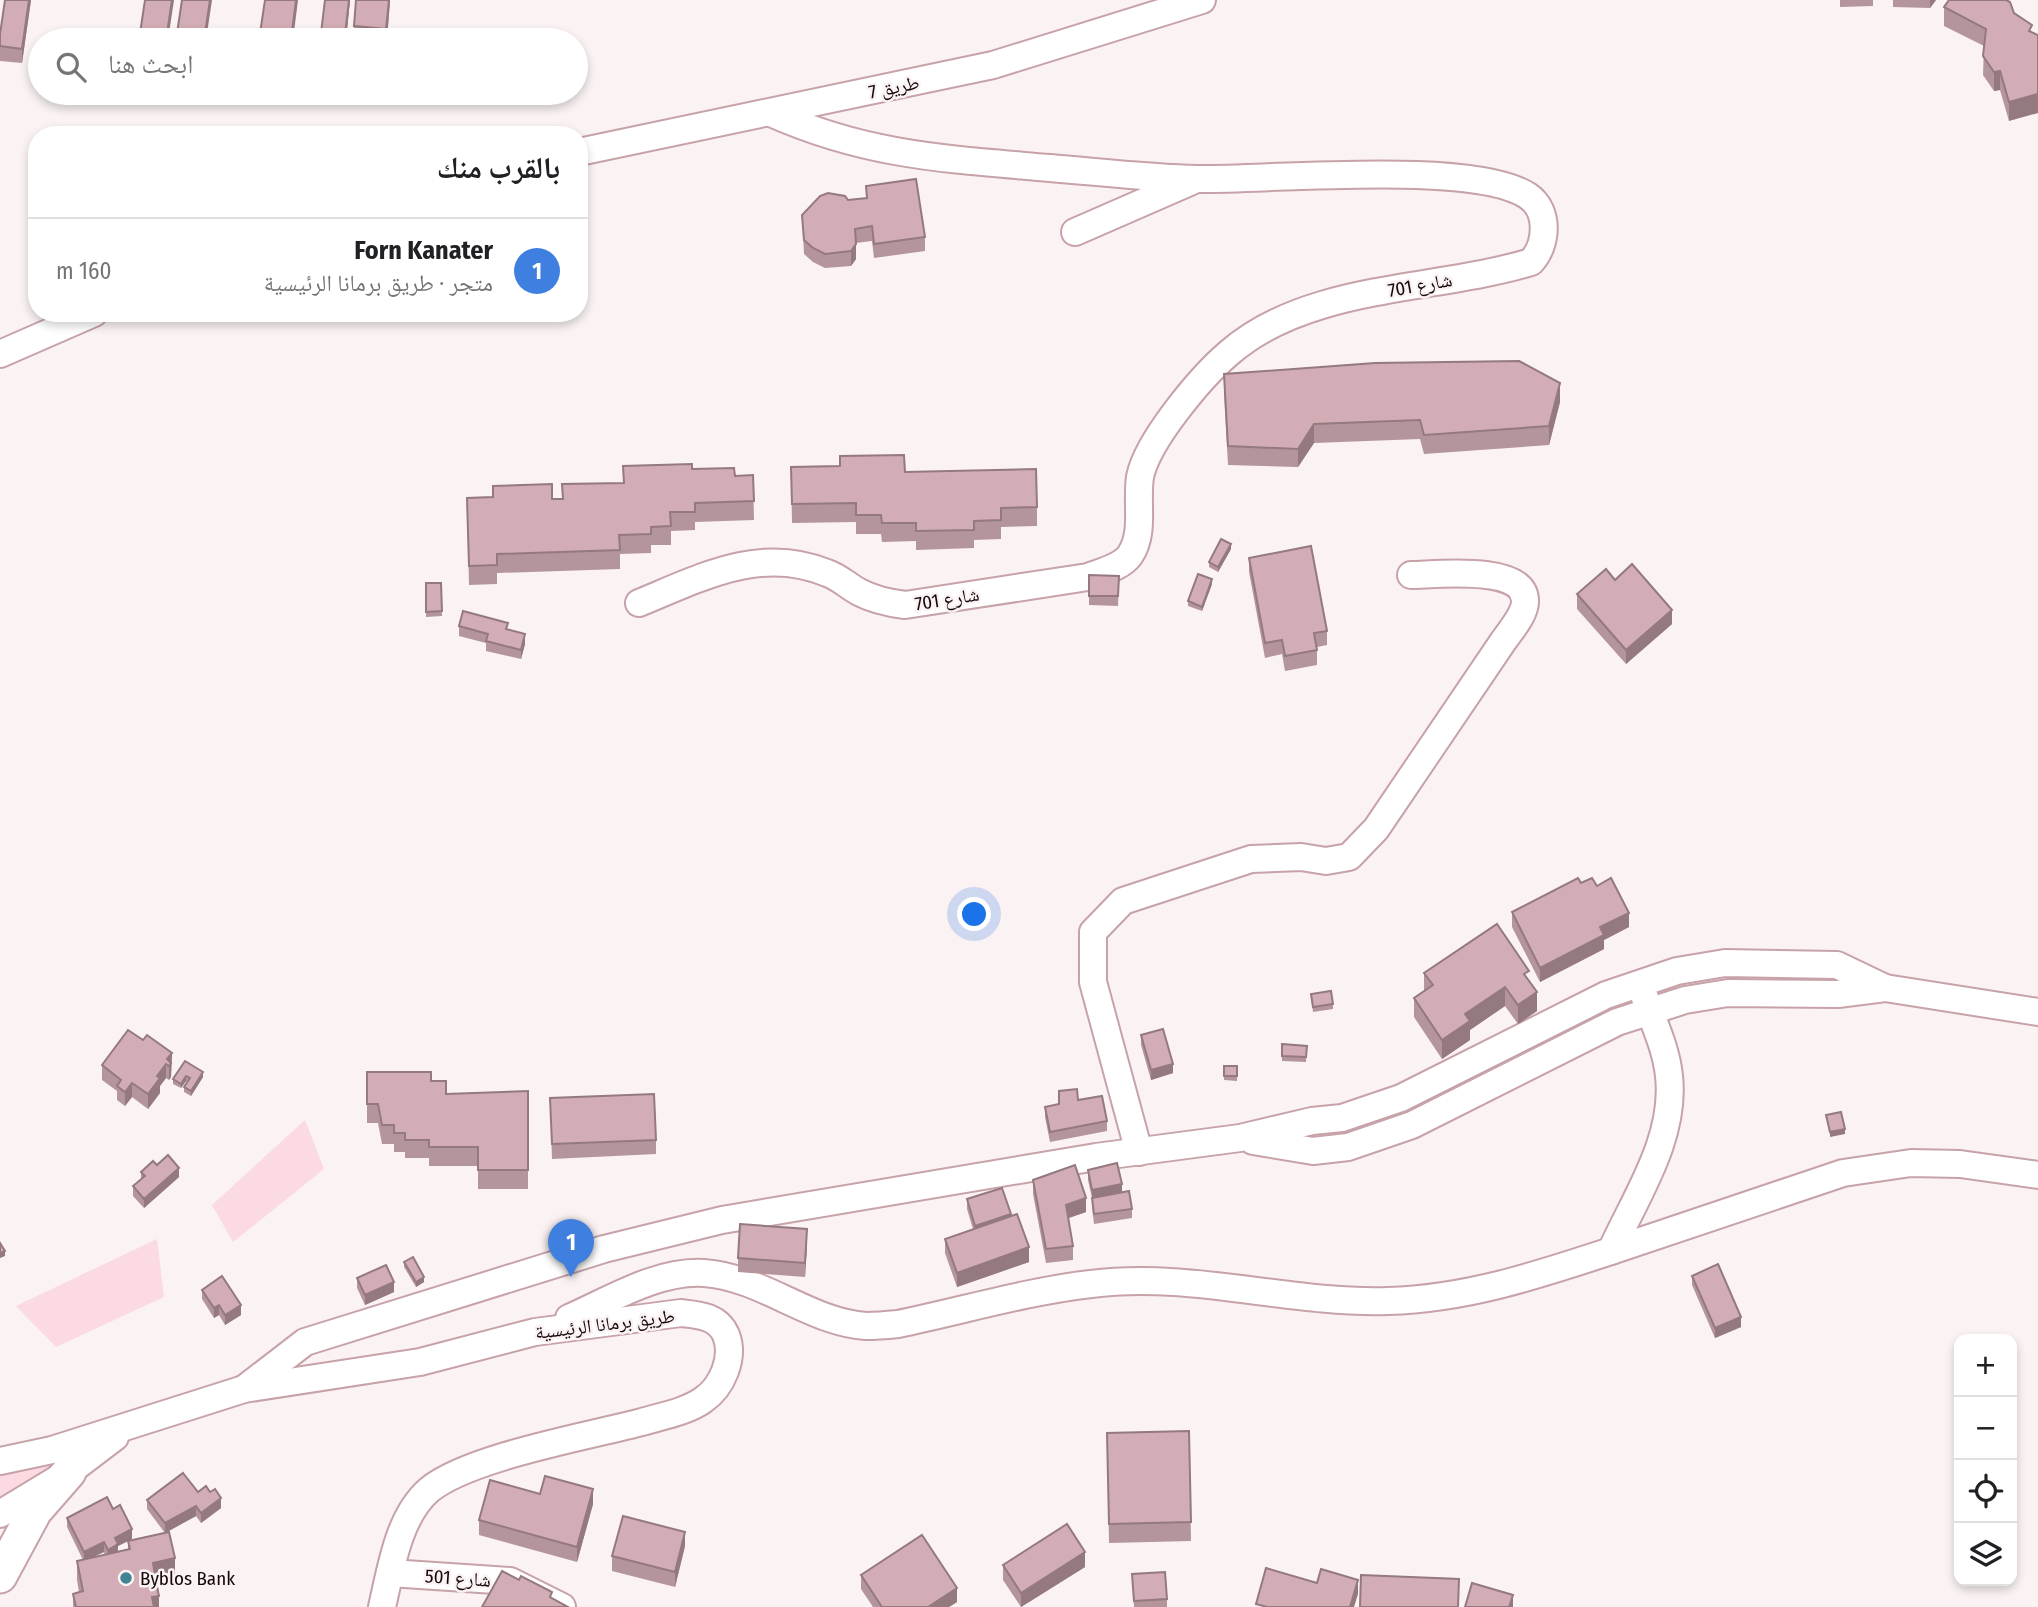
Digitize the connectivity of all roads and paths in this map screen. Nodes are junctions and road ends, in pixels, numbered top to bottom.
1 (1202, 0) edge
2 (771, 113) junction
3 (588, 150) edge
4 (1196, 179) junction
5 (1075, 232) dead end
6 (73, 322) edge
7 (0, 354) edge
8 (1411, 575) dead end
9 (639, 603) dead end
10 (1640, 983) junction
11 (1885, 988) junction
12 (1650, 1011) junction
13 (2038, 1012) edge
14 (1240, 1138) junction
15 (1139, 1152) junction
16 (2038, 1175) edge
17 (1611, 1251) junction
18 (535, 1332) junction
19 (244, 1389) junction
20 (128, 1427) junction
21 (0, 1461) edge
22 (69, 1472) junction
23 (0, 1514) edge
24 (390, 1573) junction
25 (0, 1576) edge
26 (382, 1607) edge
27 (562, 1607) edge

1 - 2 street, طريق 7
2 - 3 street, طريق 7
2 - 4 street, شارع 701
4 - 5 street
4 - 9 street, شارع 701
6 - 7 street
8 - 15 street
10 - 11 street
10 - 12 street
10 - 14 street
11 - 12 street
11 - 13 street
12 - 14 street
12 - 17 street
14 - 15 street
15 - 19 street
16 - 17 street
17 - 18 street
18 - 19 street, طريق برمانا الرئيسية
18 - 24 street, طريق برمانا الرئيسية
19 - 20 street, طريق برمانا الرئيسية
20 - 21 street, طريق برمانا الرئيسية
20 - 22 street
22 - 23 street
22 - 25 main road
24 - 26 street, طريق برمانا الرئيسية
24 - 27 street, شارع 501

